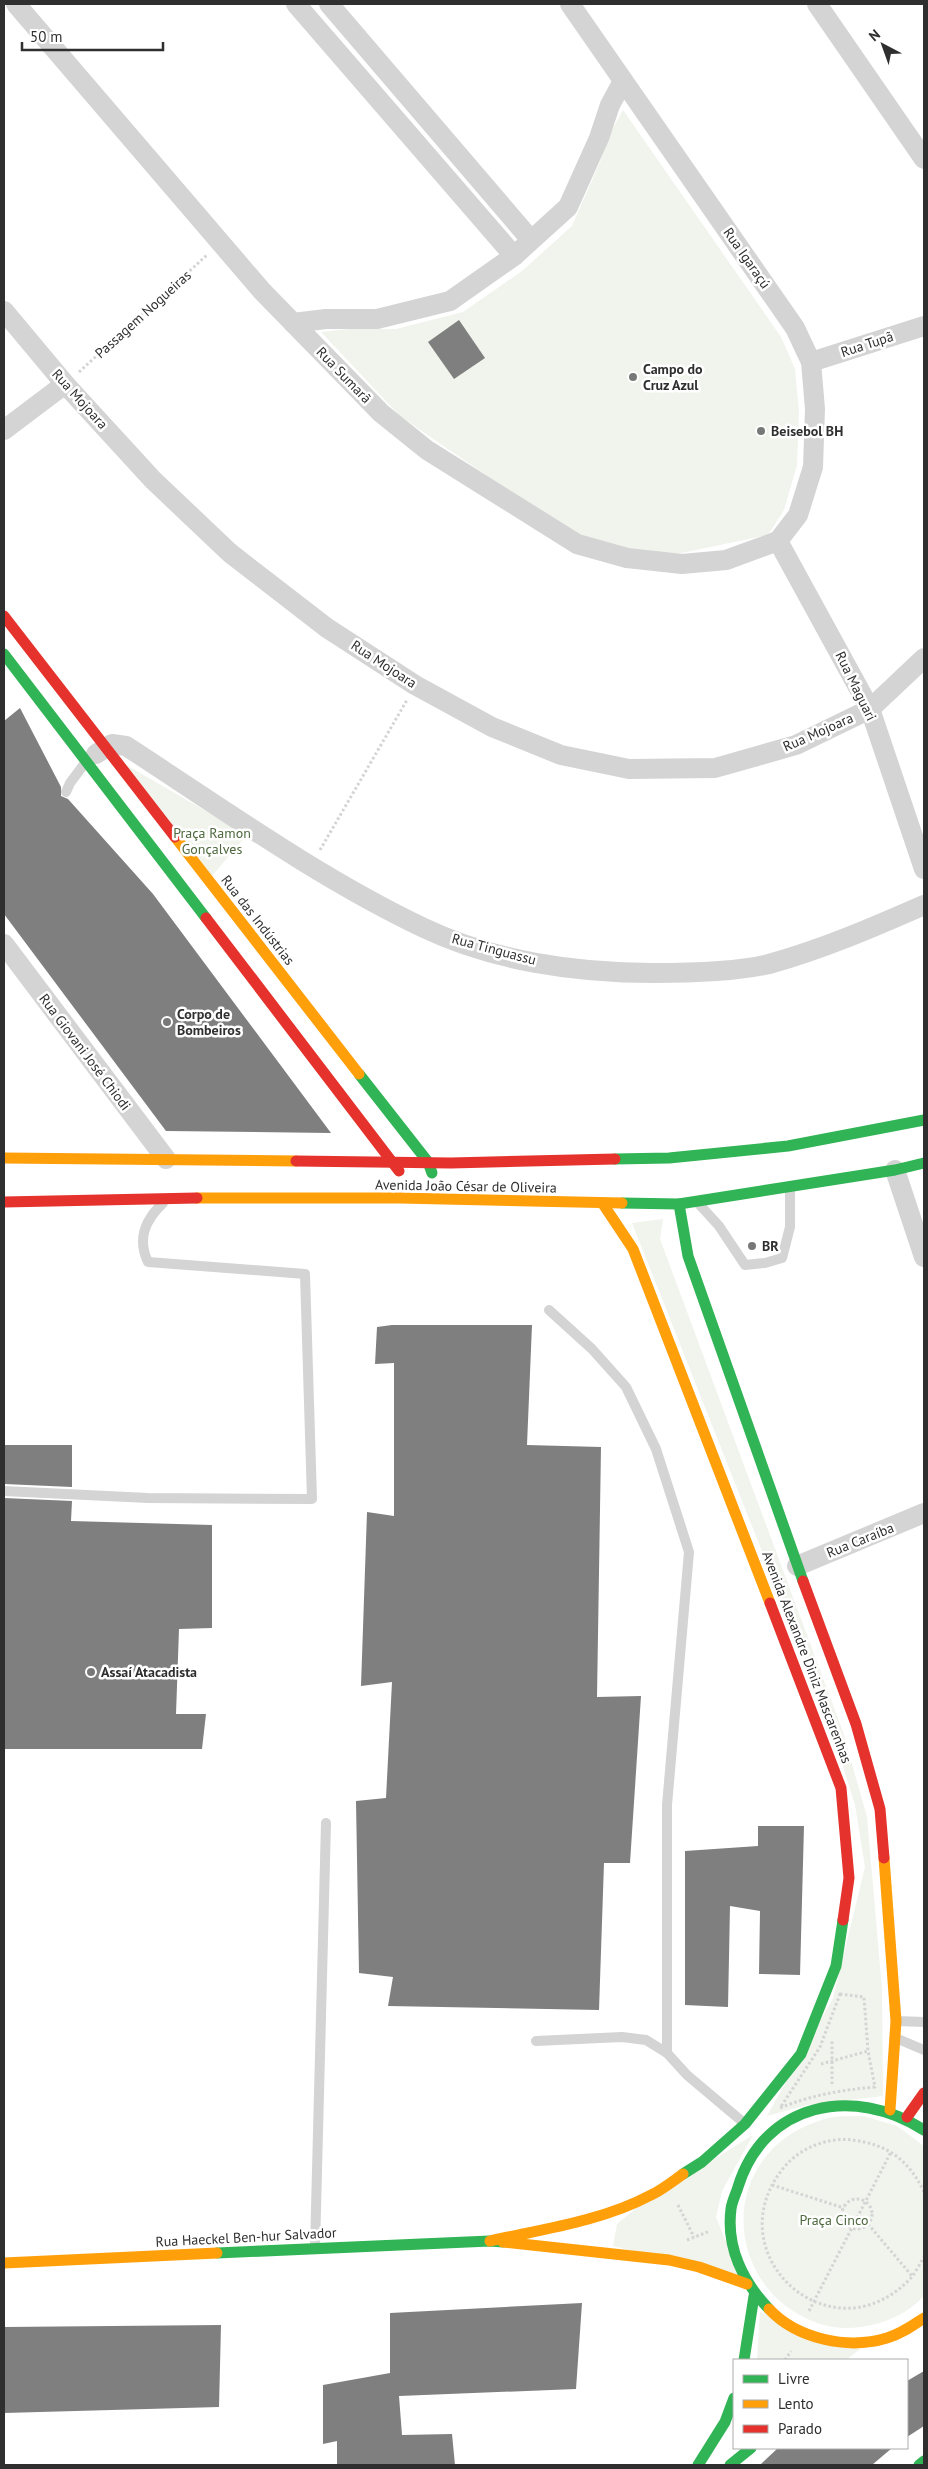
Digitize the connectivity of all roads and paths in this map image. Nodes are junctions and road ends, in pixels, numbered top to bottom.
1 (16, 4) edge
2 (296, 4) edge
3 (329, 4) edge
4 (570, 4) edge
5 (818, 4) edge
6 (377, 60) junction
7 (359, 76) junction
8 (623, 81) junction
9 (924, 159) edge
10 (531, 240) junction
11 (221, 243) junction
12 (514, 256) junction
13 (4, 311) edge
14 (293, 323) junction
15 (924, 326) edge
16 (811, 362) junction
17 (65, 384) junction
18 (4, 430) edge
19 (778, 541) junction
20 (4, 616) edge
21 (4, 654) edge
22 (924, 658) edge
23 (415, 685) junction
24 (870, 709) junction
25 (105, 747) junction
26 (85, 763) junction
27 (66, 792) dead end
28 (311, 866) junction
29 (924, 869) edge
30 (924, 905) edge
31 (4, 944) edge
32 (924, 1120) edge
33 (4, 1158) edge
34 (166, 1159) junction
35 (393, 1161) junction
36 (428, 1162) junction
37 (924, 1162) edge
38 (895, 1170) junction
39 (790, 1186) junction
40 (439, 1191) junction
41 (169, 1198) junction
42 (407, 1199) junction
43 (697, 1201) junction
44 (4, 1202) edge
45 (603, 1204) junction
46 (680, 1204) junction
47 (924, 1257) edge
48 (548, 1310) dead end
49 (4, 1491) edge
50 (924, 1513) edge
51 (797, 1566) junction
52 (326, 1823) dead end
53 (832, 2013) junction
54 (896, 2021) junction
55 (924, 2022) edge
56 (895, 2038) junction
57 (536, 2041) dead end
58 (924, 2050) edge
59 (868, 2051) junction
60 (667, 2053) junction
61 (832, 2061) junction
62 (804, 2070) junction
63 (832, 2092) junction
64 (924, 2093) edge
65 (890, 2110) junction
66 (907, 2118) junction
67 (924, 2130) edge
68 (754, 2132) junction
69 (891, 2152) junction
70 (772, 2185) junction
71 (924, 2192) edge
72 (865, 2201) junction
73 (677, 2202) dead end
74 (624, 2207) junction
75 (844, 2208) junction
76 (616, 2222) dead end
77 (868, 2224) junction
78 (851, 2228) junction
79 (694, 2237) junction
80 (714, 2238) dead end
81 (490, 2241) junction
82 (686, 2241) dead end
83 (315, 2249) junction
84 (924, 2257) edge
85 (4, 2263) edge
86 (912, 2276) junction
87 (747, 2284) junction
88 (754, 2296) junction
89 (813, 2301) junction
90 (924, 2318) edge
91 (894, 2335) junction
92 (868, 2355) dead end
93 (744, 2359) edge
94 (733, 2401) edge
95 (750, 2449) edge
96 (924, 2462) edge
97 (698, 2465) edge
98 (730, 2465) edge
99 (919, 2465) edge

1 - 11 street, Rua Sumarã
2 - 7 street
3 - 6 street
4 - 8 street, Rua Igaraçú
5 - 9 street
6 - 7 street
6 - 10 street
7 - 12 street
8 - 10 street
8 - 16 street, Rua Igaraçú
10 - 12 street
11 - 14 street, Rua Sumarã
11 - 17 path, Passagem Nogueiras
12 - 14 street
13 - 17 street, Rua Mojoara
14 - 19 street, Rua Sumarã
15 - 16 street, Rua Tupã
16 - 19 street, Rua Igaraçú
17 - 18 street
17 - 23 street, Rua Mojoara
19 - 24 street, Rua Maguari
20 - 25 street, Rua das Indústrias
21 - 26 street
22 - 24 street, Rua Mojoara
23 - 24 street, Rua Mojoara
23 - 28 path
24 - 29 street, Rua Maguari
25 - 26 street
25 - 28 street, Rua Tinguassu
25 - 36 street, Rua das Indústrias
26 - 27 lane
26 - 35 street
28 - 30 street, Rua Tinguassu
31 - 34 street, Rua Giovani José Chiodi
32 - 36 street, Avenida João César de Oliveira
33 - 34 street, Avenida João César de Oliveira
34 - 35 street, Avenida João César de Oliveira
35 - 36 street, Avenida João César de Oliveira
35 - 42 street
36 - 40 street, Rua das Indústrias
37 - 38 street, Avenida João César de Oliveira
38 - 39 street, Avenida João César de Oliveira
38 - 47 street
39 - 43 street, Avenida João César de Oliveira
39 - 43 lane
40 - 42 street, Avenida João César de Oliveira
40 - 45 street, Avenida João César de Oliveira
41 - 42 street, Avenida João César de Oliveira
41 - 44 street, Avenida João César de Oliveira
41 - 49 lane
43 - 46 street, Avenida João César de Oliveira
45 - 46 street, Avenida João César de Oliveira
45 - 68 street, Avenida Alexandre Diniz Mascarenhas
46 - 51 street, Avenida Alexandre Diniz Mascarenhas
48 - 60 lane
50 - 51 street, Rua Caraíba
51 - 54 street, Avenida Alexandre Diniz Mascarenhas
52 - 83 lane
53 - 59 path
53 - 61 path
53 - 62 path
54 - 55 lane
54 - 56 street, Avenida Alexandre Diniz Mascarenhas
56 - 58 lane
56 - 65 street, Avenida Alexandre Diniz Mascarenhas
57 - 60 lane
59 - 61 path
59 - 63 path
60 - 68 lane
61 - 62 path
61 - 63 path
62 - 63 path
64 - 66 street
65 - 66 street
65 - 68 street
66 - 67 street
68 - 74 street, Rua Haeckel Ben-hur Salvador
68 - 87 street
69 - 70 path
69 - 71 path
69 - 72 path
70 - 75 path
70 - 89 path
72 - 75 path
72 - 77 path
72 - 78 path
73 - 79 path
74 - 76 street
74 - 81 street, Rua Haeckel Ben-hur Salvador
75 - 78 path
77 - 78 path
77 - 86 path
78 - 89 path
79 - 80 path
79 - 82 path
81 - 83 street, Rua Haeckel Ben-hur Salvador
81 - 87 street, Rua Haeckel Ben-hur Salvador
83 - 85 street, Rua Haeckel Ben-hur Salvador
84 - 86 path
86 - 89 path
87 - 88 street
88 - 91 street
88 - 93 street
90 - 91 street
91 - 92 street
94 - 97 street
95 - 98 street
96 - 99 street

